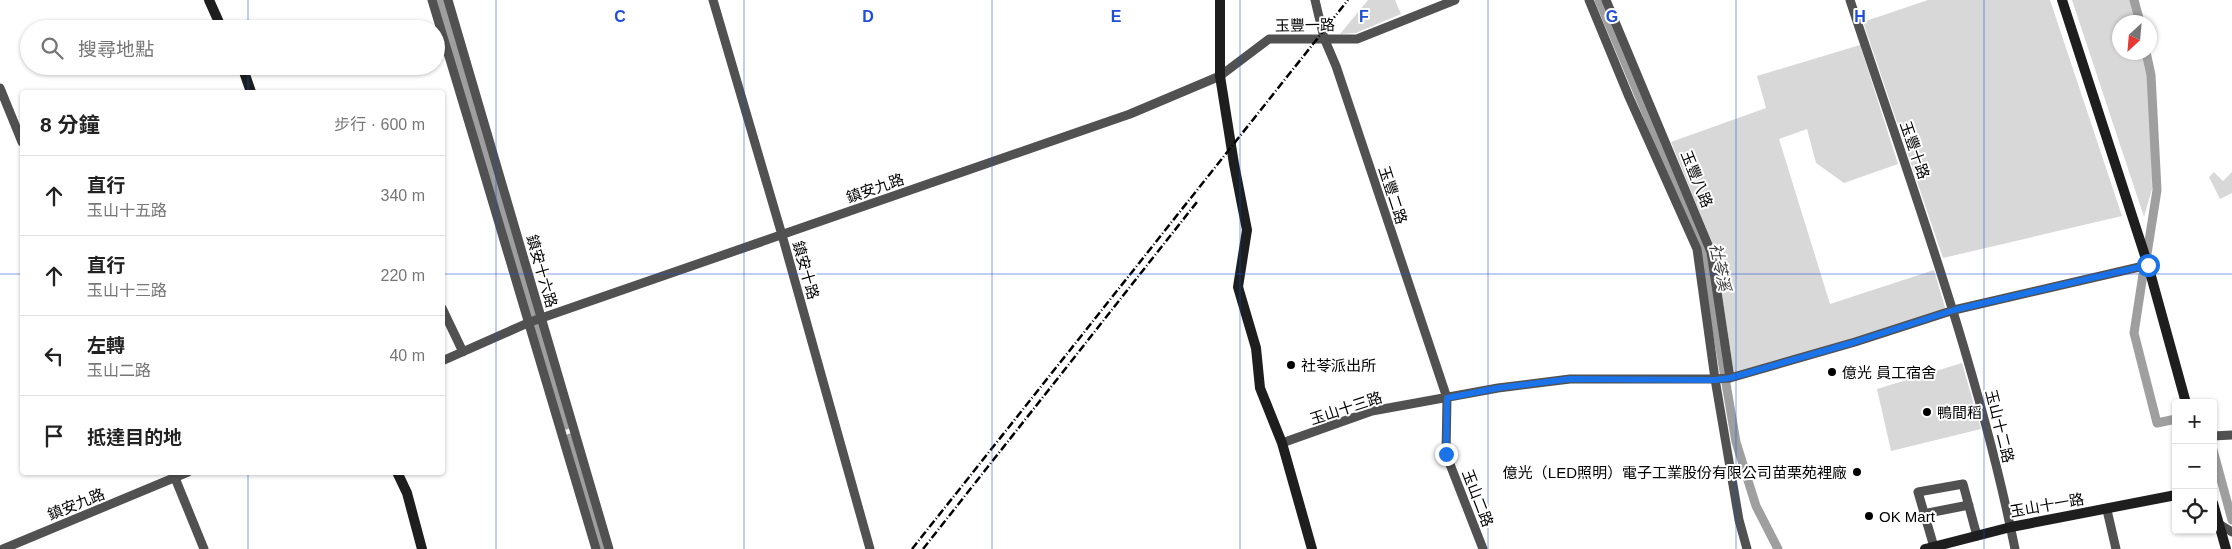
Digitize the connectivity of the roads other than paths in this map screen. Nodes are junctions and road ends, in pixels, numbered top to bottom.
1 (209, 0) edge
2 (432, 0) edge
3 (448, 0) edge
4 (713, 0) edge
5 (1220, 0) edge
6 (1315, 0) edge
7 (1455, 0) edge
8 (1590, 0) edge
9 (1606, 0) edge
10 (1850, 0) edge
11 (2062, 0) edge
12 (218, 20) edge
13 (438, 20) edge
14 (1324, 38) junction
15 (445, 40) edge
16 (245, 75) edge
17 (1220, 76) junction
18 (0, 88) edge
19 (250, 90) edge
20 (20, 137) edge
21 (782, 235) junction
22 (2148, 265) junction
23 (1954, 310) junction
24 (445, 314) edge
25 (536, 320) junction
26 (463, 352) junction
27 (445, 360) edge
28 (1722, 378) junction
29 (1447, 398) junction
30 (2185, 399) edge
31 (2232, 435) edge
32 (2217, 436) edge
33 (1282, 444) junction
34 (174, 475) edge
35 (398, 475) edge
36 (2172, 496) edge
37 (1969, 505) junction
38 (2107, 510) junction
39 (1923, 514) junction
40 (2217, 517) edge
41 (2219, 524) junction
42 (2011, 527) junction
43 (2232, 532) edge
44 (1976, 536) junction
45 (1930, 548) edge
46 (4, 549) edge
47 (204, 549) edge
48 (422, 549) edge
49 (596, 549) edge
50 (609, 549) edge
51 (870, 549) edge
52 (1312, 549) edge
53 (1482, 549) edge
54 (1747, 549) edge
55 (2015, 549) edge
56 (2116, 549) edge
57 (2226, 549) edge

1 - 12 street
2 - 13 street
3 - 25 street, 鎮安十六路
4 - 21 street, 鎮安十路
5 - 17 street
6 - 14 street, 玉豐二路
7 - 14 street, 玉豐一路
8 - 28 street
9 - 28 street, 玉豐八路
10 - 23 street, 玉豐十路
11 - 22 street
14 - 17 street, 玉豐一路
14 - 29 street, 玉豐二路
15 - 25 street
16 - 19 street
17 - 21 street, 鎮安九路
17 - 33 street
18 - 20 street
21 - 25 street, 鎮安九路
21 - 51 street, 鎮安十路
22 - 23 street, 玉山十三路
22 - 30 street
23 - 28 street, 玉山十三路
23 - 42 street, 玉山十二路
24 - 26 street
25 - 26 street, 鎮安九路
25 - 49 street
25 - 50 street, 鎮安十六路
26 - 27 street, 鎮安九路
28 - 29 street, 玉山十三路
28 - 54 street
29 - 33 street, 玉山十三路
29 - 53 street, 玉山二路
31 - 32 street
33 - 52 street
34 - 46 street, 鎮安九路
34 - 47 street
35 - 48 street
36 - 38 street, 玉山十一路
37 - 39 street
37 - 39 street
37 - 44 street
38 - 42 street, 玉山十一路
38 - 56 street
39 - 45 street
40 - 41 street
41 - 43 street
41 - 57 street
42 - 44 street, 玉山十一路
42 - 55 street, 玉山十二路
44 - 45 street, 玉山十一路

